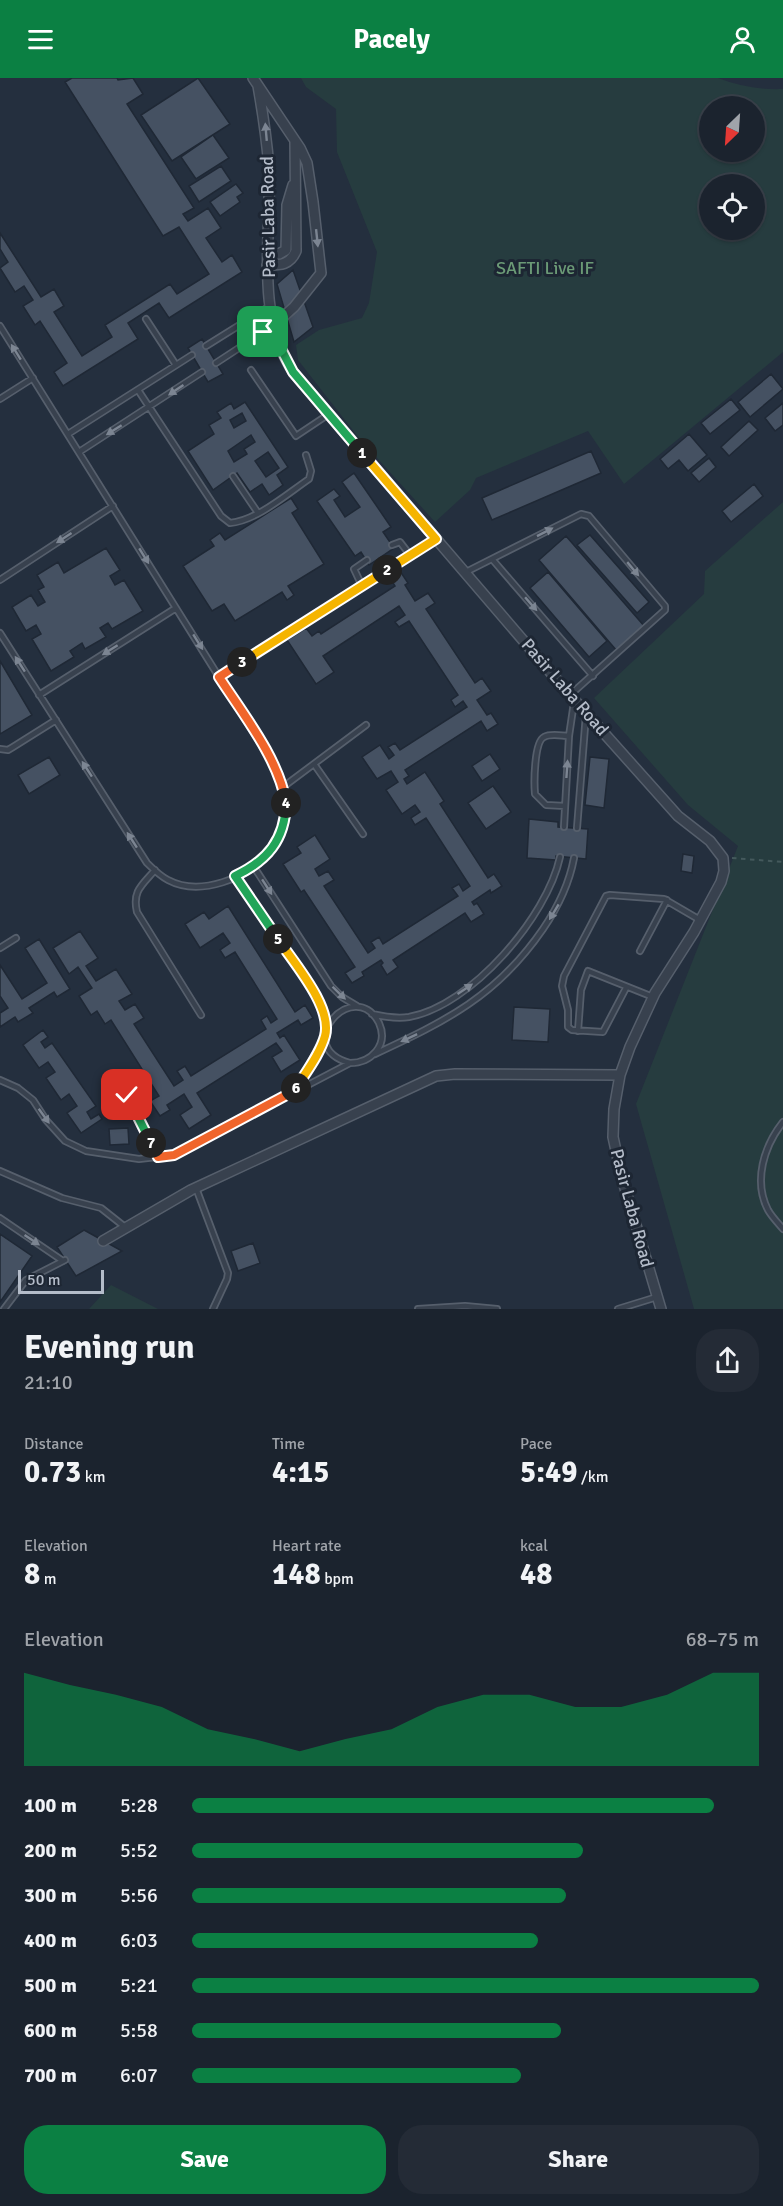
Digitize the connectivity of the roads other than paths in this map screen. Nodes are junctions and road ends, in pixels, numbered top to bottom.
1 (256, 82) edge
2 (295, 141) junction
3 (296, 174) junction
4 (268, 253) junction
5 (267, 265) junction
6 (270, 306) junction
7 (146, 319) dead end
8 (274, 325) junction
9 (0, 326) edge
10 (206, 346) dead end
11 (192, 355) dead end
12 (216, 363) dead end
13 (176, 365) junction
14 (251, 370) dead end
15 (202, 372) dead end
16 (33, 378) junction
17 (138, 390) junction
18 (0, 399) edge
19 (149, 408) junction
20 (329, 414) junction
21 (68, 434) junction
22 (79, 452) junction
23 (306, 455) dead end
24 (233, 476) dead end
25 (113, 506) junction
26 (258, 513) junction
27 (436, 539) junction
28 (392, 545) dead end
29 (410, 555) junction
30 (492, 559) junction
31 (367, 560) dead end
32 (466, 573) junction
33 (0, 580) edge
34 (362, 586) junction
35 (176, 608) junction
36 (0, 633) edge
37 (593, 676) junction
38 (219, 677) junction
39 (39, 695) junction
40 (572, 697) junction
41 (586, 711) junction
42 (56, 720) junction
43 (366, 725) dead end
44 (569, 736) junction
45 (0, 749) edge
46 (314, 764) junction
47 (283, 787) junction
48 (565, 807) junction
49 (564, 827) dead end
50 (577, 828) dead end
51 (363, 834) dead end
52 (560, 857) dead end
53 (574, 858) dead end
54 (254, 867) junction
55 (155, 870) junction
56 (235, 876) junction
57 (667, 900) junction
58 (700, 920) junction
59 (16, 938) dead end
60 (0, 948) edge
61 (640, 951) dead end
62 (626, 988) junction
63 (653, 997) junction
64 (362, 1009) junction
65 (372, 1014) junction
66 (201, 1016) dead end
67 (326, 1028) junction
68 (578, 1031) junction
69 (325, 1036) junction
70 (374, 1055) junction
71 (350, 1064) junction
72 (620, 1076) junction
73 (0, 1080) edge
74 (294, 1091) junction
75 (110, 1106) dead end
76 (783, 1122) edge
77 (158, 1157) junction
78 (0, 1171) edge
79 (196, 1188) junction
80 (0, 1218) edge
81 (127, 1229) junction
82 (783, 1229) edge
83 (103, 1241) dead end
84 (657, 1297) junction
85 (4, 1309) edge
86 (213, 1309) edge
87 (418, 1309) edge
88 (497, 1309) edge
89 (618, 1309) edge
90 (662, 1309) edge

1 - 2 street
4 -> 1 street, Pasir Laba Road
2 - 3 street
2 -> 8 street
3 - 4 street
3 - 5 street
4 - 5 street, Pasir Laba Road
5 - 6 street, Pasir Laba Road
6 - 8 street, Pasir Laba Road
6 - 10 lane
7 - 13 lane
8 - 12 lane
8 - 20 street, Pasir Laba Road
16 -> 9 lane
11 - 13 lane
13 - 17 lane
14 - 20 lane
15 -> 19 lane
16 - 18 lane
16 - 21 lane
17 - 19 lane
17 - 21 lane
19 -> 22 lane
19 - 26 lane
20 - 27 street, Pasir Laba Road
21 - 22 lane
22 - 25 lane
23 - 26 lane
24 - 26 lane
25 -> 33 lane
25 -> 35 lane
27 - 29 lane
27 - 32 street, Pasir Laba Road
28 - 29 lane
29 - 34 lane
30 - 32 lane
30 -> 37 lane
30 -> 37 lane
31 - 34 lane
32 - 40 street, Pasir Laba Road
34 - 38 lane
35 -> 38 lane
35 -> 39 lane
39 -> 36 lane
37 - 40 lane
38 - 47 lane
39 - 42 lane
40 - 41 street, Pasir Laba Road
40 - 44 lane
41 - 50 lane
41 - 58 street, Pasir Laba Road
42 - 45 lane
55 -> 42 lane
43 - 46 lane
48 -> 44 lane
44 - 48 lane
46 - 47 lane
46 - 51 lane
47 - 54 lane
48 - 49 lane
65 -> 52 lane
53 -> 70 lane
54 - 56 lane
54 -> 64 lane
55 - 56 lane
55 - 66 lane
56 - 67 lane
57 - 58 lane
57 - 61 lane
57 - 68 lane
58 - 63 street, Pasir Laba Road
59 - 60 lane
62 - 63 lane
62 - 68 lane
62 - 68 lane
63 - 72 street, Pasir Laba Road
64 - 65 lane
64 - 67 lane
65 - 70 lane
67 - 69 lane
69 - 71 lane
69 - 74 lane
70 - 71 lane
71 - 74 lane
72 - 79 street
72 - 84 street, Pasir Laba Road
73 -> 77 lane
74 - 77 lane
75 - 77 lane
76 - 82 lane
78 - 81 lane
79 - 81 street
79 - 86 lane
80 -> 85 lane
81 - 83 street
84 - 89 lane
84 - 90 street, Pasir Laba Road
87 - 88 lane

